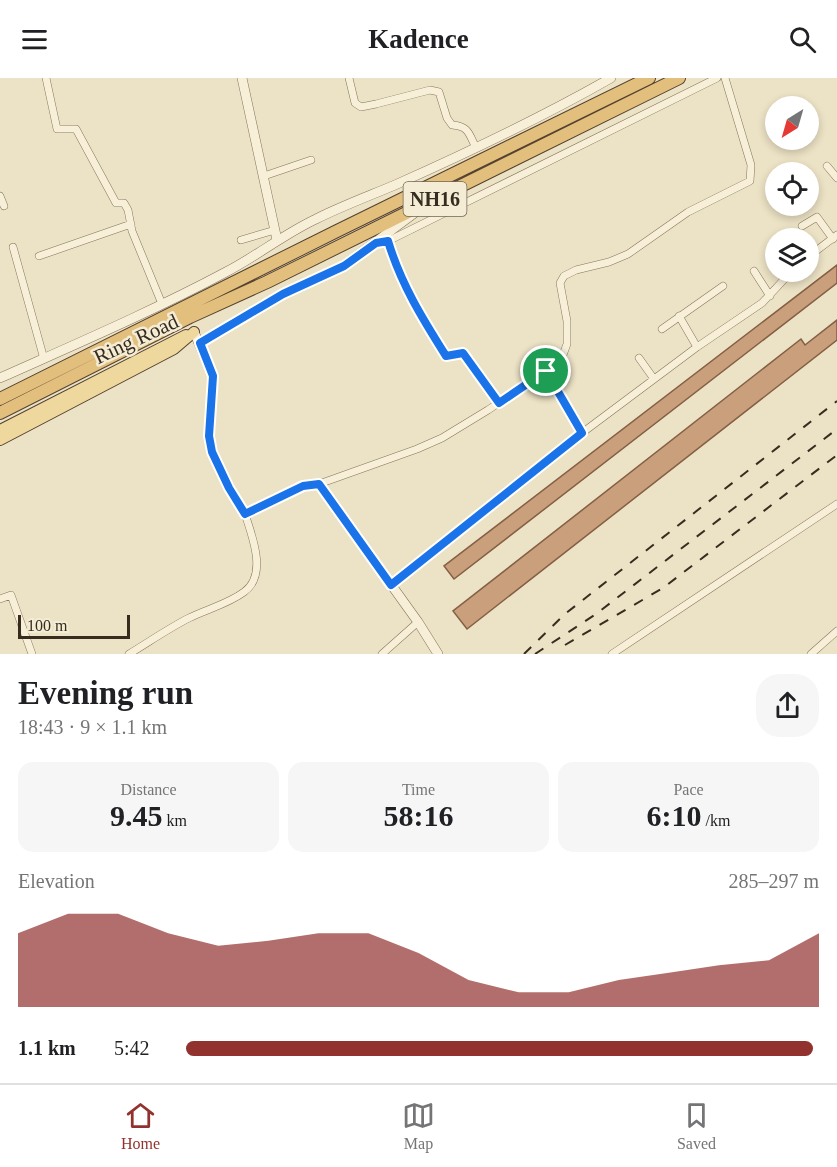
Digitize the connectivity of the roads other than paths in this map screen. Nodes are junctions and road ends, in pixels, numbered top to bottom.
1 (46, 78) edge
2 (242, 78) edge
3 (349, 78) edge
4 (611, 78) edge
5 (649, 78) edge
6 (679, 78) edge
7 (717, 78) edge
8 (724, 78) edge
9 (476, 148) junction
10 (311, 160) dead end
11 (827, 166) dead end
12 (264, 176) junction
13 (837, 178) edge
14 (0, 196) edge
15 (427, 204) junction
16 (4, 206) dead end
17 (131, 224) junction
18 (802, 226) dead end
19 (275, 230) junction
20 (835, 237) edge
21 (241, 240) dead end
22 (278, 240) junction
23 (388, 241) junction
24 (376, 243) junction
25 (13, 247) dead end
26 (819, 249) edge
27 (39, 256) dead end
28 (754, 271) dead end
29 (780, 282) edge
30 (723, 286) dead end
31 (770, 296) junction
32 (162, 304) junction
33 (679, 316) junction
34 (190, 317) junction
35 (662, 328) dead end
36 (194, 332) junction
37 (200, 343) junction
38 (697, 346) junction
39 (639, 358) dead end
40 (44, 359) junction
41 (546, 371) junction
42 (0, 378) edge
43 (654, 379) junction
44 (0, 399) edge
45 (499, 403) junction
46 (0, 413) edge
47 (0, 430) edge
48 (582, 433) junction
49 (0, 440) edge
50 (319, 484) junction
51 (837, 504) edge
52 (245, 514) junction
53 (391, 585) junction
54 (0, 599) edge
55 (417, 622) junction
56 (837, 631) edge
57 (32, 654) edge
58 (129, 654) edge
59 (382, 654) edge
60 (438, 654) edge
61 (612, 654) edge
62 (811, 654) edge

1 - 17 street
2 - 12 street
3 - 9 street
4 - 9 street
5 - 44 highway, NH16
6 - 15 highway, NH16
7 - 23 street
8 - 41 street
9 - 22 street
10 - 12 street
11 - 13 street
12 - 19 street
14 - 16 street
15 - 24 street
15 - 34 highway, NH16
17 - 27 street
17 - 32 street
18 - 20 street
19 - 21 street
19 - 22 street
20 - 26 street
22 - 32 street
23 - 24 street
23 - 45 street
24 - 37 street
25 - 40 street
28 - 31 street
29 - 31 street
30 - 33 street
31 - 38 street
32 - 40 street
33 - 35 street
33 - 38 street
34 - 36 main road
34 - 46 highway, NH16
36 - 37 street
36 - 47 main road, Ring Road
36 - 49 main road, Ring Road
37 - 52 street
38 - 43 street
39 - 43 street
40 - 42 street
41 - 45 street
41 - 48 street
43 - 48 street
45 - 50 street
48 - 53 street
50 - 52 street
50 - 53 street
51 - 61 street
52 - 58 street
53 - 55 street
54 - 57 street
55 - 59 street
55 - 60 street
56 - 62 street

